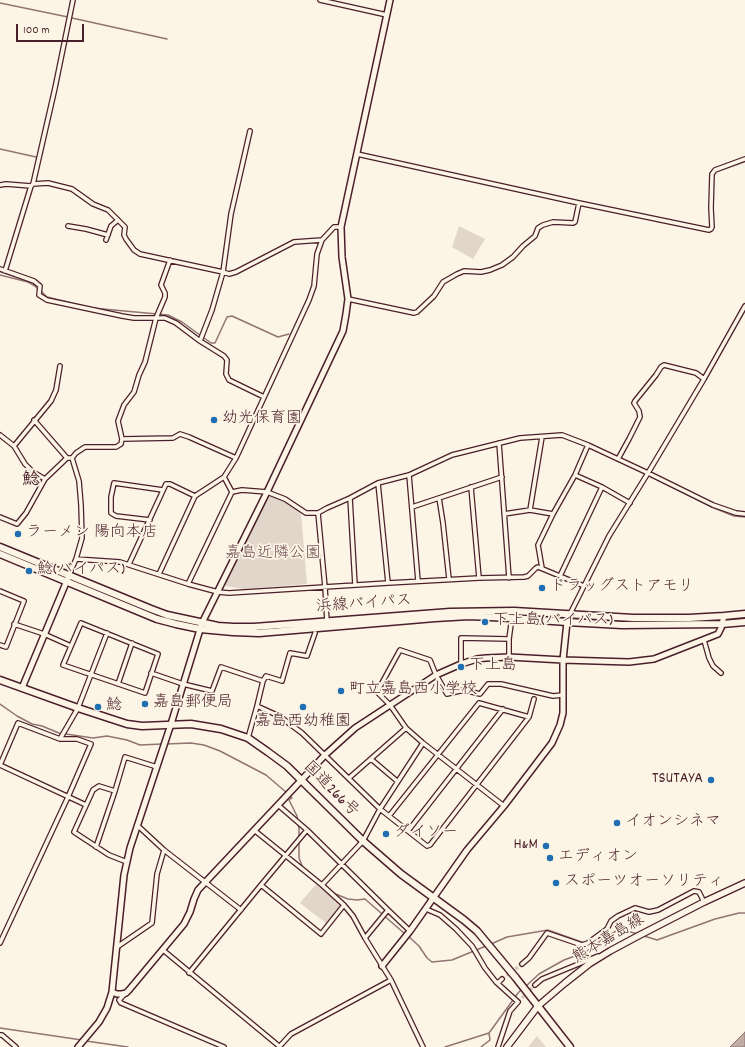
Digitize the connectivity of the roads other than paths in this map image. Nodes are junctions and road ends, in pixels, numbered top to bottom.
1 (73, 0) edge
2 (320, 0) edge
3 (390, 0) edge
4 (387, 14) junction
5 (250, 131) dead end
6 (357, 154) junction
7 (745, 160) edge
8 (0, 185) edge
9 (32, 185) junction
10 (578, 203) junction
11 (118, 220) junction
12 (68, 226) dead end
13 (341, 227) junction
14 (108, 235) junction
15 (106, 240) dead end
16 (322, 240) junction
17 (170, 260) junction
18 (0, 269) edge
19 (5, 270) junction
20 (223, 272) junction
21 (348, 299) junction
22 (745, 306) edge
23 (156, 318) junction
24 (200, 341) junction
25 (60, 366) dead end
26 (704, 379) junction
27 (264, 397) junction
28 (34, 420) junction
29 (0, 435) edge
30 (542, 437) junction
31 (122, 439) junction
32 (499, 442) junction
33 (588, 445) junction
34 (14, 446) junction
35 (67, 458) junction
36 (72, 458) junction
37 (236, 458) junction
38 (618, 459) junction
39 (648, 473) junction
40 (408, 475) junction
41 (575, 475) junction
42 (224, 477) junction
43 (502, 477) junction
44 (45, 479) junction
45 (378, 483) junction
46 (471, 487) junction
47 (602, 487) junction
48 (163, 490) junction
49 (232, 492) junction
50 (267, 492) junction
51 (195, 496) junction
52 (350, 498) junction
53 (439, 498) junction
54 (630, 503) junction
55 (412, 507) junction
56 (530, 510) junction
57 (318, 513) junction
58 (504, 514) junction
59 (553, 514) junction
60 (745, 514) edge
61 (0, 518) edge
62 (150, 520) junction
63 (0, 547) edge
64 (0, 554) edge
65 (76, 559) junction
66 (129, 564) junction
67 (542, 568) junction
68 (159, 574) junction
69 (560, 576) junction
70 (68, 578) junction
71 (479, 578) junction
72 (510, 578) junction
73 (449, 580) junction
74 (418, 581) junction
75 (388, 583) junction
76 (188, 584) junction
77 (355, 585) junction
78 (584, 586) junction
79 (325, 587) junction
80 (0, 591) edge
81 (218, 592) junction
82 (514, 611) junction
83 (570, 614) junction
84 (745, 614) edge
85 (724, 616) junction
86 (511, 618) junction
87 (567, 622) junction
88 (745, 622) edge
89 (14, 624) junction
90 (327, 624) junction
91 (722, 624) junction
92 (201, 626) junction
93 (107, 633) junction
94 (315, 633) dead end
95 (44, 634) junction
96 (509, 639) junction
97 (704, 640) junction
98 (132, 643) junction
99 (0, 645) edge
100 (71, 646) junction
101 (509, 657) junction
102 (563, 660) junction
103 (461, 664) junction
104 (151, 673) junction
105 (721, 674) dead end
106 (90, 675) junction
107 (436, 675) junction
108 (0, 680) edge
109 (263, 681) junction
110 (118, 684) junction
111 (183, 684) junction
112 (22, 688) junction
113 (563, 695) junction
114 (534, 699) dead end
115 (390, 705) junction
116 (257, 706) junction
117 (78, 708) junction
118 (503, 709) junction
119 (529, 716) junction
120 (171, 724) junction
121 (406, 728) junction
122 (248, 738) junction
123 (60, 739) junction
124 (423, 743) junction
125 (325, 755) junction
126 (438, 755) junction
127 (371, 759) junction
128 (0, 765) edge
129 (157, 767) junction
130 (457, 770) junction
131 (349, 778) junction
132 (301, 780) junction
133 (397, 781) junction
134 (476, 784) junction
135 (115, 791) junction
136 (68, 797) junction
137 (278, 804) junction
138 (86, 805) junction
139 (504, 806) junction
140 (380, 809) junction
141 (389, 816) junction
142 (137, 825) junction
143 (254, 830) junction
144 (307, 830) junction
145 (408, 831) junction
146 (363, 841) junction
147 (96, 847) junction
148 (164, 850) junction
149 (286, 856) junction
150 (127, 862) junction
151 (341, 864) junction
152 (205, 881) junction
153 (745, 883) edge
154 (261, 885) junction
155 (322, 885) junction
156 (434, 899) junction
157 (704, 902) junction
158 (344, 905) junction
159 (426, 909) junction
160 (241, 910) junction
161 (388, 910) junction
162 (410, 931) junction
163 (364, 938) junction
164 (0, 942) edge
165 (116, 947) junction
166 (163, 950) junction
167 (610, 951) junction
168 (522, 964) tunnel mouth
169 (382, 966) junction
170 (189, 973) junction
171 (502, 979) tunnel mouth
172 (391, 980) junction
173 (496, 982) junction
174 (535, 986) tunnel mouth
175 (112, 992) junction
176 (126, 993) junction
177 (538, 1006) junction
178 (0, 1035) edge
179 (80, 1046) edge
180 (16, 1047) edge
181 (224, 1047) edge
182 (279, 1047) edge
183 (423, 1047) edge
184 (498, 1047) edge
185 (507, 1047) edge
186 (570, 1047) edge

1 - 9 street
2 - 4 street
3 - 4 street
4 - 6 street
5 - 20 street
6 - 10 street
6 - 13 street
7 - 10 street
8 - 9 street
9 - 11 street
9 - 19 street
10 - 21 street
11 - 14 street
11 - 17 street
12 - 14 street
13 - 16 street
13 - 21 street
14 - 15 street
16 - 20 street
16 - 27 street
17 - 20 street
17 - 23 street
18 - 19 street
19 - 23 street
20 - 24 street
21 - 50 street
22 - 26 street
23 - 24 street
23 - 31 street
24 - 27 street
25 - 28 street
26 - 38 street
26 - 39 street
27 - 37 street
28 - 34 street
28 - 35 street
29 - 34 street
30 - 32 street
30 - 33 street
30 - 56 street
31 - 36 street
31 - 37 street
32 - 40 street
32 - 43 street
33 - 38 street
33 - 41 street
34 - 44 street
35 - 36 street
35 - 44 street
36 - 65 street
37 - 42 street
38 - 39 street
39 - 54 street
39 - 60 street
40 - 45 street
40 - 55 street
41 - 47 street
41 - 59 street
42 - 49 street
42 - 51 street
43 - 46 street
43 - 58 street
44 - 61 street
45 - 52 street
45 - 75 street
46 - 53 street
46 - 71 street
47 - 54 street
47 - 69 street
48 - 51 street
48 - 62 street
48 - 62 street
49 - 50 street
49 - 76 street
50 - 57 street
50 - 81 street
51 - 68 street
52 - 57 street
52 - 77 street
53 - 55 street
53 - 73 street
54 - 78 street
55 - 74 street
56 - 58 street
56 - 59 street
57 - 79 street
58 - 72 street
59 - 67 street
62 - 66 street
63 - 70 highway, 浜線バイパス
64 - 70 highway, 浜線バイパス
65 - 66 street
65 - 70 street
66 - 68 street
67 - 69 street
67 - 72 street
68 - 76 street
69 - 78 street
70 - 92 highway, 浜線バイパス
70 - 95 street
71 - 72 street
71 - 73 street
73 - 74 street
74 - 75 street
75 - 77 street
76 - 81 street
77 - 79 street
78 - 83 street
79 - 81 street
79 - 90 street
80 - 89 street
81 - 92 street
82 - 83 highway, 浜線バイパス
82 - 86 street
82 - 90 highway, 浜線バイパス
83 - 85 highway, 浜線バイパス
83 - 87 street
84 - 85 highway, 浜線バイパス
85 - 91 street
86 - 87 highway, 浜線バイパス
86 - 90 highway, 浜線バイパス
86 - 96 street
87 - 91 highway, 浜線バイパス
87 - 102 street
88 - 91 highway, 浜線バイパス
89 - 95 street
89 - 99 street
90 - 92 highway, 浜線バイパス
91 - 97 street
92 - 111 street
93 - 98 street
93 - 100 street
93 - 106 street
94 - 109 street
95 - 100 street
95 - 112 street
96 - 101 street
96 - 103 street
97 - 102 street
97 - 105 street
98 - 104 street
98 - 110 street
100 - 106 street
101 - 102 street
101 - 103 street
102 - 113 street
103 - 107 street
104 - 110 street
104 - 111 street
106 - 110 street
106 - 117 street
107 - 113 street
107 - 115 street
107 - 115 street
108 - 112 highway, 国道266号
109 - 111 street
109 - 116 street
111 - 120 street
112 - 117 highway, 国道266号
113 - 139 street
114 - 119 street
115 - 121 street
115 - 125 street
116 - 122 street
116 - 125 street
117 - 120 highway, 国道266号
117 - 123 street
118 - 119 street
118 - 126 street
118 - 130 street
119 - 134 street
120 - 122 highway, 国道266号
120 - 129 street
121 - 124 street
121 - 127 street
122 - 132 highway, 国道266号
123 - 128 street
123 - 136 street
124 - 126 street
124 - 133 street
125 - 131 street
125 - 132 street
126 - 130 street
126 - 141 street
127 - 131 street
127 - 133 street
128 - 136 street
129 - 135 street
129 - 142 street
130 - 134 street
130 - 145 street
131 - 140 street
132 - 137 street
132 - 146 highway, 国道266号
133 - 140 street
134 - 139 street
134 - 145 street
135 - 138 street
135 - 147 street
136 - 138 street
136 - 164 street
137 - 143 street
137 - 144 street
138 - 147 street
139 - 156 street
140 - 141 street
140 - 146 street
141 - 145 street
142 - 148 street
142 - 150 street
143 - 149 street
143 - 152 street
144 - 149 street
144 - 151 street
146 - 151 street
146 - 156 highway, 国道266号
147 - 150 street
148 - 152 street
148 - 165 street
149 - 154 street
149 - 155 street
150 - 165 street
151 - 155 street
151 - 161 street
152 - 160 street
152 - 166 street
153 - 157 main road, 熊本嘉島線
154 - 158 street
154 - 160 street
155 - 158 street
156 - 159 street
156 - 177 highway, 国道266号
157 - 167 main road, 熊本嘉島線
157 - 168 street
158 - 163 street
159 - 162 street
159 - 173 street
160 - 170 street
161 - 162 street
161 - 163 street
162 - 169 street
163 - 169 street
165 - 175 street
166 - 170 street
166 - 176 street
167 - 174 street
167 - 177 main road, 熊本嘉島線
169 - 172 street
170 - 182 street
171 - 173 street
172 - 182 street
172 - 183 street
173 - 184 street
175 - 176 street
175 - 179 street
176 - 181 street
177 - 185 main road, 熊本嘉島線
177 - 186 highway, 国道266号
178 - 180 street

